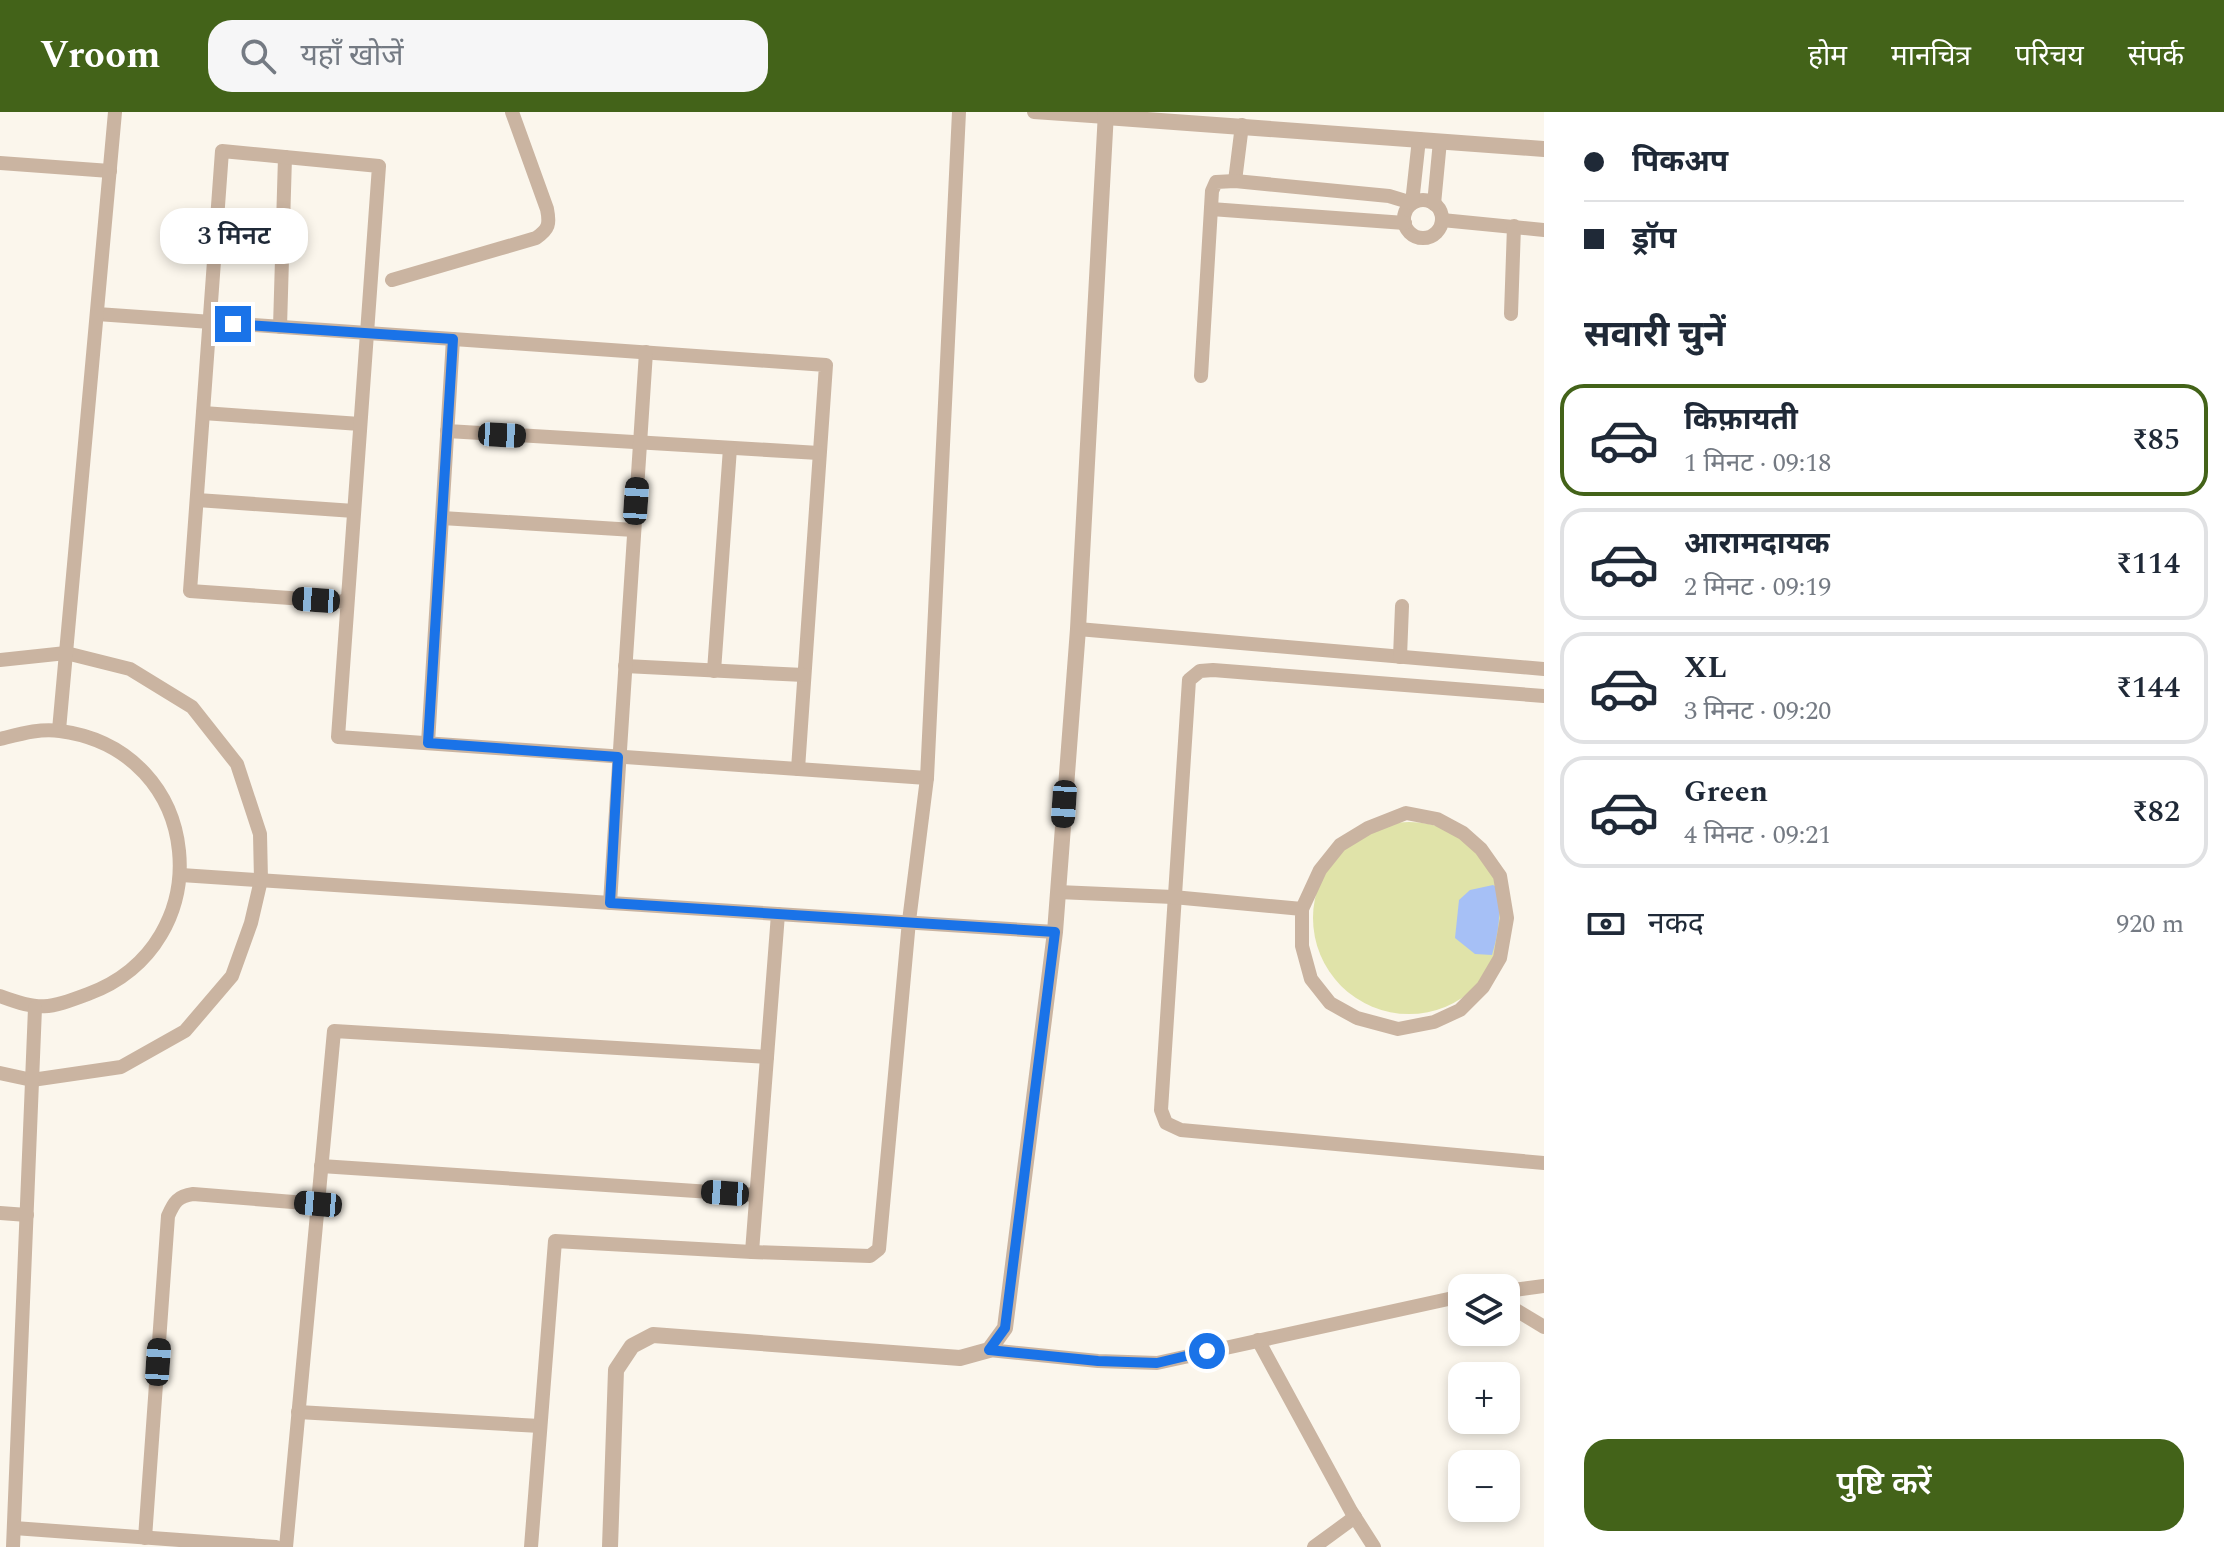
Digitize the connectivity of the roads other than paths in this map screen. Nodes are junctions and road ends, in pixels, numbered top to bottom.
1 (115, 112) edge
2 (512, 112) edge
3 (959, 112) edge
4 (1034, 112) edge
5 (1106, 115) edge
6 (1242, 125) junction
7 (1419, 139) junction
8 (1440, 141) junction
9 (1544, 149) edge
10 (285, 157) junction
11 (0, 163) edge
12 (110, 171) junction
13 (1235, 181) junction
14 (1412, 203) junction
15 (1434, 204) junction
16 (1211, 209) junction
17 (1442, 220) junction
18 (1405, 223) junction
19 (1514, 226) junction
20 (1544, 230) edge
21 (392, 280) dead end
22 (97, 314) junction
23 (1511, 314) dead end
24 (210, 322) junction
25 (280, 327) junction
26 (367, 333) junction
27 (453, 339) junction
28 (646, 352) junction
29 (1201, 376) dead end
30 (203, 413) junction
31 (360, 424) junction
32 (447, 431) junction
33 (640, 443) junction
34 (730, 448) junction
35 (819, 453) junction
36 (197, 500) junction
37 (354, 511) junction
38 (442, 518) junction
39 (634, 530) junction
40 (347, 602) junction
41 (1402, 606) dead end
42 (1078, 629) junction
43 (66, 653) junction
44 (1400, 657) junction
45 (0, 660) edge
46 (625, 666) junction
47 (1544, 669) edge
48 (714, 671) junction
49 (804, 675) junction
50 (1544, 696) edge
51 (59, 730) junction
52 (0, 739) edge
53 (428, 743) junction
54 (618, 757) junction
55 (798, 769) junction
56 (927, 778) junction
57 (181, 875) junction
58 (261, 880) junction
59 (1058, 892) junction
60 (1173, 897) junction
61 (610, 903) junction
62 (1302, 909) junction
63 (778, 914) junction
64 (909, 921) junction
65 (1055, 932) junction
66 (0, 996) edge
67 (35, 1008) junction
68 (767, 1057) junction
69 (0, 1073) edge
70 (32, 1080) junction
71 (1544, 1163) edge
72 (321, 1166) junction
73 (756, 1195) junction
74 (318, 1204) junction
75 (0, 1213) edge
76 (27, 1215) junction
77 (752, 1252) junction
78 (1544, 1286) edge
79 (1520, 1289) edge
80 (1448, 1299) edge
81 (1520, 1312) edge
82 (1544, 1327) edge
83 (1258, 1340) junction
84 (989, 1350) junction
85 (298, 1412) junction
86 (540, 1426) junction
87 (1355, 1517) junction
88 (14, 1528) junction
89 (145, 1538) junction
90 (13, 1547) edge
91 (276, 1547) edge
92 (286, 1547) edge
93 (531, 1547) edge
94 (610, 1547) edge
95 (1314, 1547) edge
96 (1374, 1547) edge

1 - 12 street
2 - 21 street
3 - 56 street
4 - 5 street
5 - 6 street
5 - 42 street
6 - 7 street
6 - 13 street
7 - 8 street
7 - 14 street
8 - 9 street
8 - 15 street
10 - 24 street
10 - 25 street
10 - 26 street
11 - 12 street
12 - 22 street
13 - 14 street
13 - 16 street
14 - 15 street
14 - 18 street
15 - 17 street
16 - 18 street
16 - 29 street
17 - 18 street
17 - 19 street
19 - 20 street
19 - 23 street
22 - 24 street
22 - 43 street
24 - 25 street
24 - 30 street
25 - 26 street
26 - 27 street
26 - 31 street
27 - 28 street
27 - 32 street
28 - 33 street
28 - 35 street
30 - 31 street
30 - 36 street
31 - 37 street
32 - 33 street
32 - 38 street
33 - 34 street
33 - 39 street
34 - 35 street
34 - 48 street
35 - 49 street
36 - 37 street
36 - 40 street
37 - 40 street
38 - 39 street
38 - 53 street
39 - 46 street
40 - 53 street
41 - 44 street
42 - 44 street
42 - 59 street
43 - 45 street
43 - 51 street
43 - 58 street
44 - 47 street
46 - 48 street
46 - 54 street
48 - 49 street
49 - 55 street
50 - 60 street
51 - 52 street
51 - 57 street
53 - 54 street
54 - 55 street
54 - 61 street
55 - 56 street
56 - 64 street
57 - 58 street
57 - 67 street
58 - 61 street
58 - 70 street
59 - 60 street
59 - 65 street
60 - 62 street
60 - 71 street
61 - 63 street
62 - 62 street
63 - 64 street
63 - 68 street
64 - 65 street
64 - 77 street
65 - 84 street
66 - 67 street
67 - 70 street
68 - 72 street
68 - 73 street
69 - 70 street
70 - 76 street
72 - 73 street
72 - 74 street
73 - 77 street
74 - 85 street
74 - 89 street
75 - 76 street
76 - 88 street
77 - 86 street
78 - 79 street
80 - 83 street
81 - 82 street
83 - 84 street
83 - 87 street
84 - 94 street
85 - 86 street
85 - 92 street
86 - 93 street
87 - 95 street
87 - 96 street
88 - 89 street
88 - 90 street
89 - 91 street

